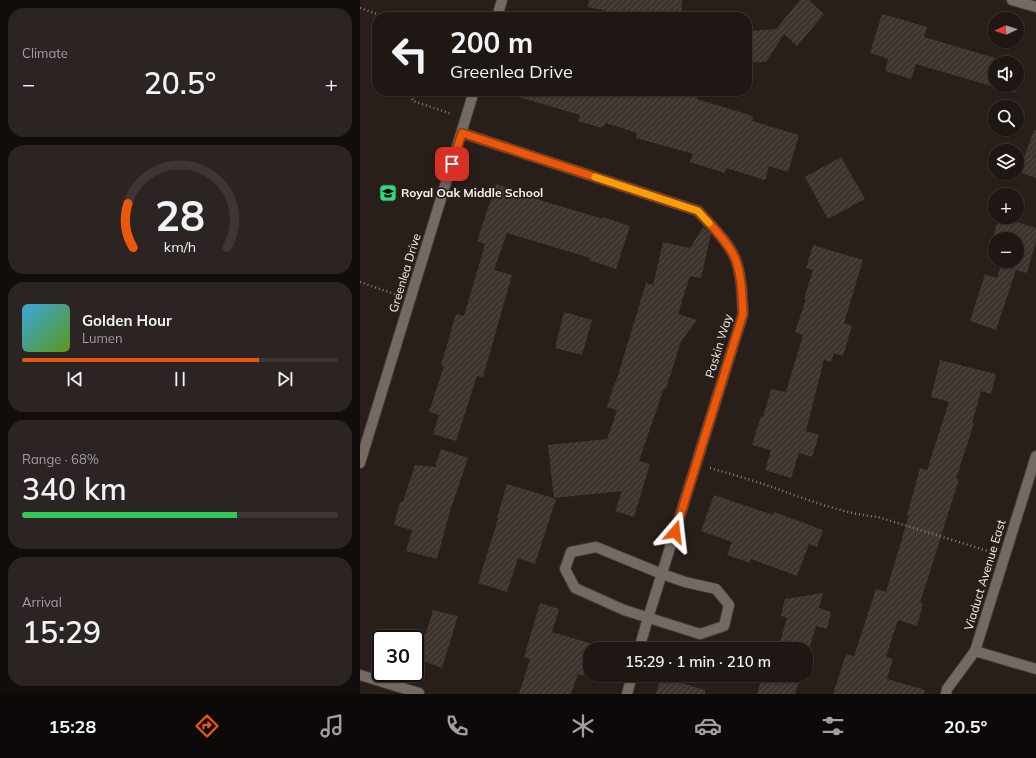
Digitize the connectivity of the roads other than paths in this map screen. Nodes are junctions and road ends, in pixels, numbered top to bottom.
1 (502, 0) edge
2 (1012, 0) edge
3 (1036, 7) edge
4 (498, 12) edge
5 (473, 96) edge
6 (462, 133) junction
7 (1036, 456) edge
8 (360, 462) edge
9 (662, 574) junction
10 (648, 618) junction
11 (641, 642) edge
12 (975, 651) junction
13 (1036, 669) edge
14 (360, 675) edge
15 (630, 682) edge
16 (419, 692) dead end
17 (627, 694) edge
18 (946, 694) edge

1 - 4 street
2 - 3 street
5 - 6 street, Greenlea Drive
6 - 8 street, Greenlea Drive
6 - 9 street, Paskin Way
7 - 12 street, Viaduct Avenue East
9 - 10 street, Paskin Way
9 - 10 street
9 - 10 street
10 - 11 street, Paskin Way
12 - 13 street
12 - 18 street, Viaduct Avenue East
14 - 16 street
15 - 17 street

